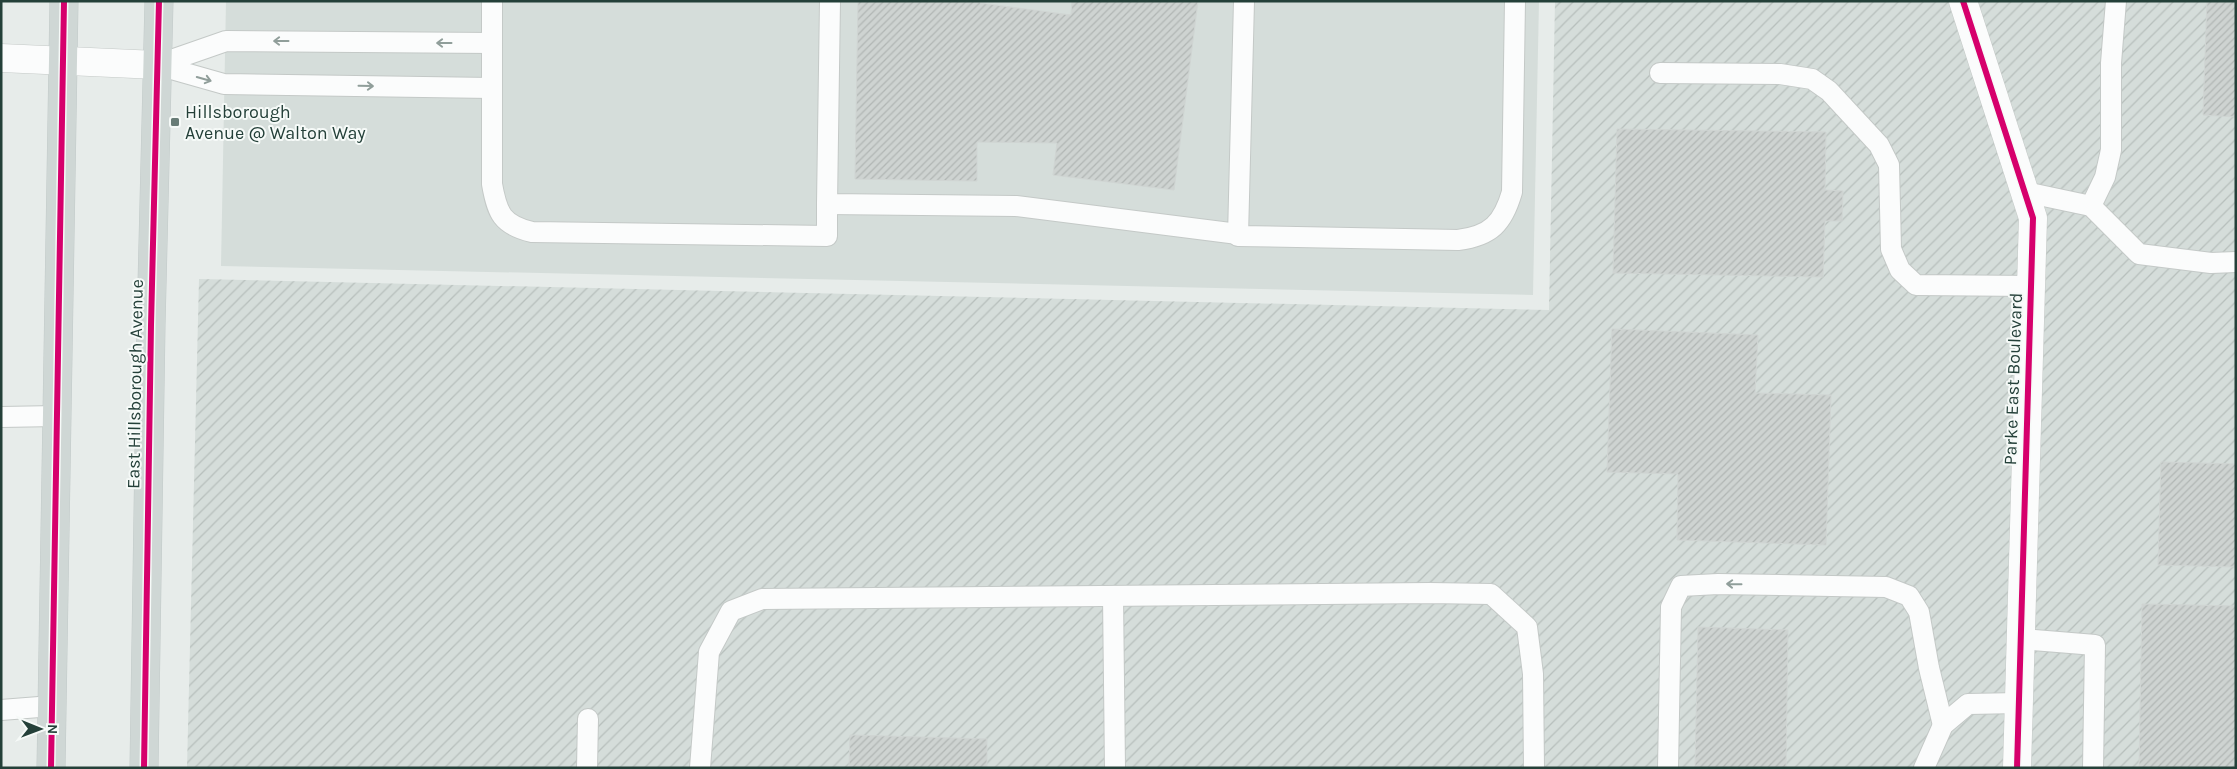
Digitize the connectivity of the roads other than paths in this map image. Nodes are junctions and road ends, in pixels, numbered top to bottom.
1 (64, 1) edge
2 (159, 1) edge
3 (492, 1) edge
4 (830, 1) edge
5 (1244, 1) edge
6 (1515, 1) edge
7 (1963, 1) edge
8 (2116, 1) edge
9 (492, 43) junction
10 (1, 58) edge
11 (63, 60) junction
12 (158, 66) junction
13 (1660, 73) dead end
14 (492, 88) junction
15 (2025, 192) junction
16 (827, 204) junction
17 (2091, 206) junction
18 (1238, 234) junction
19 (2236, 262) edge
20 (2031, 286) junction
21 (57, 416) junction
22 (1, 417) edge
23 (1113, 596) junction
24 (2021, 639) junction
25 (2018, 703) junction
26 (52, 706) junction
27 (1, 710) edge
28 (588, 719) dead end
29 (1943, 725) junction
30 (51, 768) edge
31 (144, 768) edge
32 (587, 768) edge
33 (700, 768) edge
34 (1115, 768) edge
35 (1534, 768) edge
36 (1668, 768) edge
37 (1924, 768) edge
38 (2017, 768) edge
39 (2093, 768) edge

1 - 11 main road
2 - 12 main road, East Hillsborough Avenue
3 - 9 lane
4 - 16 lane
5 - 18 lane
6 - 18 lane
7 - 15 street, Parke East Boulevard
8 - 17 lane
9 -> 12 lane
9 - 14 lane
10 - 11 street
11 - 12 street
11 - 21 main road
12 -> 14 lane
12 - 31 main road, East Hillsborough Avenue
13 - 20 lane
14 - 16 lane
15 - 17 lane
15 - 20 street, Parke East Boulevard
16 - 18 lane
17 - 19 lane
20 - 24 street, Parke East Boulevard
21 - 22 lane
21 - 26 main road
23 - 33 lane
23 - 34 lane
23 - 35 lane
24 - 25 street, Parke East Boulevard
24 - 39 lane
25 - 29 lane
25 - 38 street, Parke East Boulevard
26 - 27 lane
26 - 30 main road
28 - 32 lane
29 -> 36 lane
29 - 37 lane

